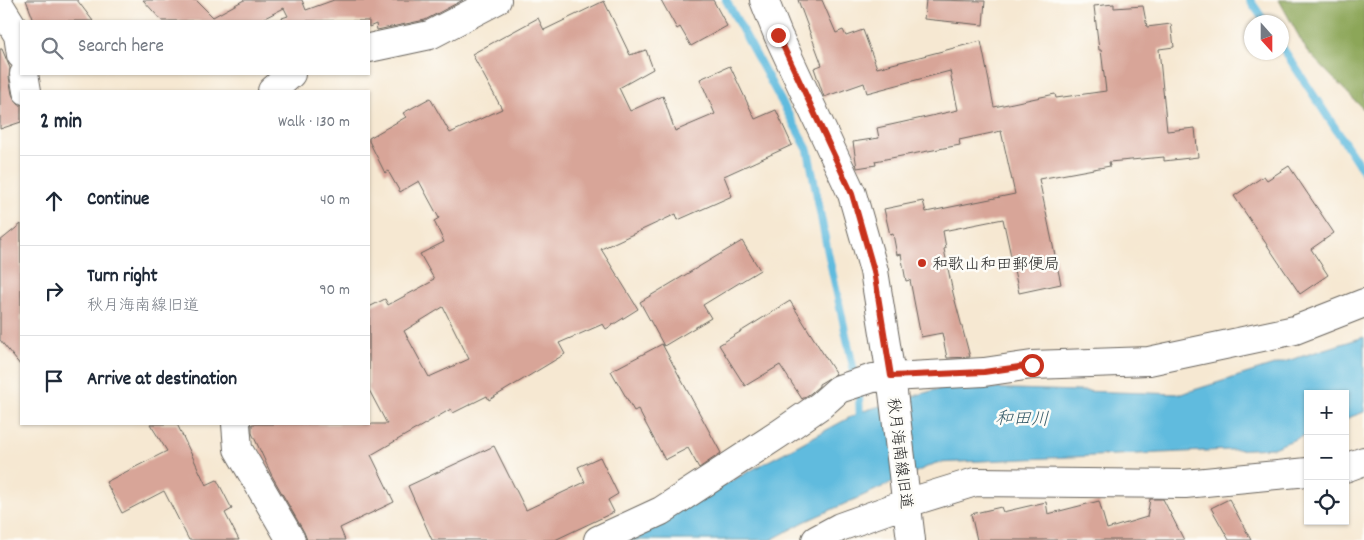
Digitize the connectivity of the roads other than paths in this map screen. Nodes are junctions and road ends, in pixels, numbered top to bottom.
1 (7, 0) edge
2 (497, 0) edge
3 (764, 0) edge
4 (0, 2) edge
5 (0, 6) edge
6 (370, 48) edge
7 (20, 49) edge
8 (24, 75) edge
9 (290, 75) edge
10 (27, 90) edge
11 (273, 90) edge
12 (1364, 303) edge
13 (892, 382) junction
14 (236, 425) edge
15 (1364, 461) edge
16 (1349, 467) edge
17 (1304, 472) edge
18 (906, 497) junction
19 (291, 540) edge
20 (598, 540) edge
21 (816, 540) edge
22 (890, 540) edge
23 (911, 540) edge

1 - 4 street
2 - 6 street
3 - 13 street, 秋月海南線旧道
5 - 7 street
8 - 10 street
9 - 11 street
12 - 13 street
13 - 18 street, 秋月海南線旧道
13 - 20 street
14 - 19 street
15 - 16 street
17 - 18 street
18 - 21 street
18 - 22 street
18 - 23 street, 秋月海南線旧道

